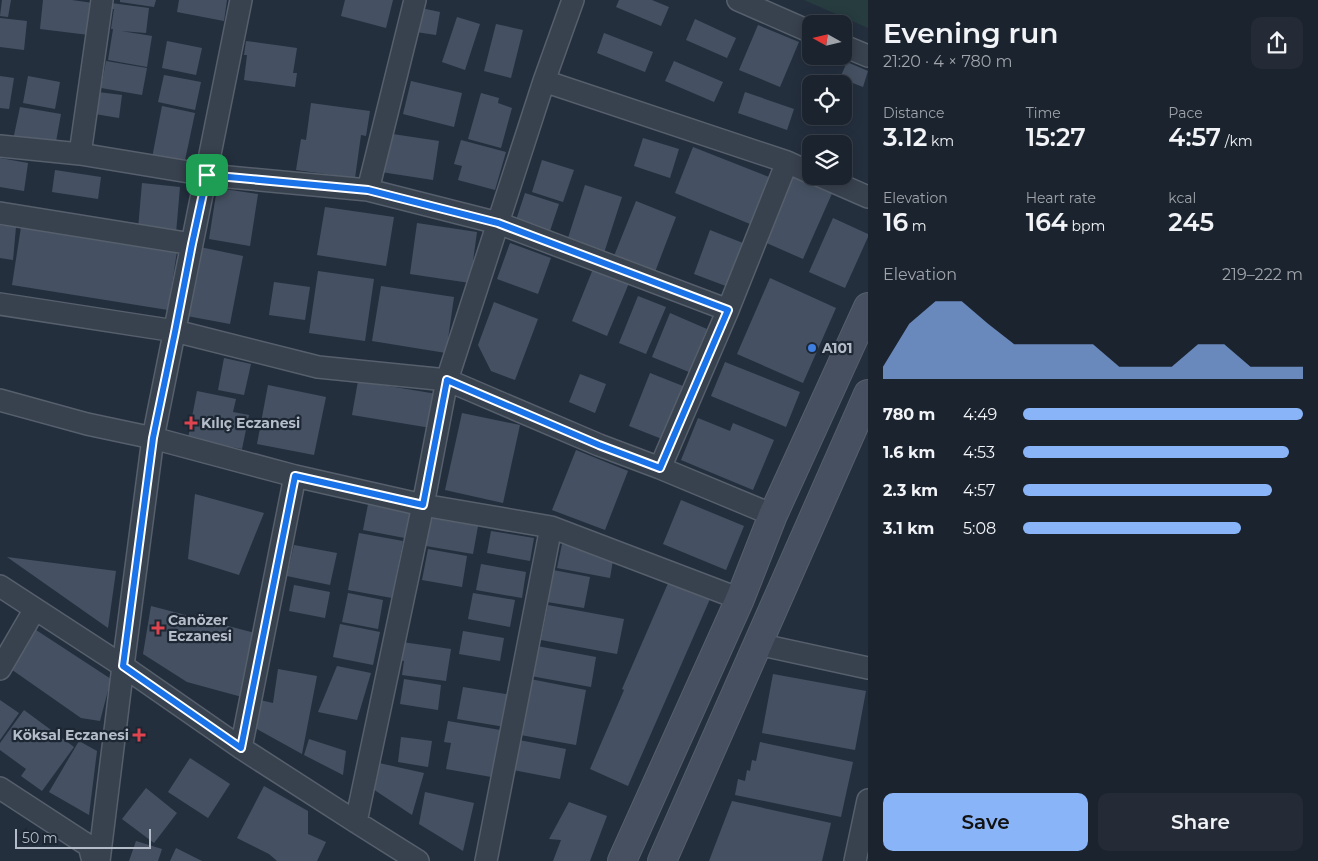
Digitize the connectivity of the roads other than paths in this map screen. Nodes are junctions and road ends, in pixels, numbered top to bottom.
1 (102, 0) edge
2 (242, 0) edge
3 (415, 0) edge
4 (573, 0) edge
5 (738, 0) edge
6 (802, 28) edge
7 (852, 49) edge
8 (868, 56) edge
9 (544, 81) junction
10 (0, 146) edge
11 (80, 154) junction
12 (787, 162) junction
13 (802, 169) edge
14 (207, 175) junction
15 (841, 185) edge
16 (368, 190) junction
17 (868, 197) edge
18 (0, 213) edge
19 (498, 223) junction
20 (192, 244) junction
21 (0, 304) edge
22 (868, 307) edge
23 (728, 310) junction
24 (175, 332) junction
25 (447, 380) junction
26 (867, 398) edge
27 (0, 402) edge
28 (153, 438) junction
29 (660, 468) junction
30 (295, 476) junction
31 (423, 505) junction
32 (773, 514) junction
33 (551, 527) junction
34 (0, 586) edge
35 (740, 599) junction
36 (35, 609) junction
37 (757, 644) junction
38 (123, 666) junction
39 (868, 668) edge
40 (0, 669) edge
41 (241, 748) junction
42 (0, 788) edge
43 (868, 800) edge
44 (356, 822) junction
45 (865, 830) edge
46 (92, 857) edge
47 (418, 861) edge
48 (486, 861) edge
49 (622, 861) edge
50 (662, 861) edge
51 (855, 861) edge

1 - 11 street
2 - 14 street
3 - 16 street
4 - 9 street
5 - 6 street
7 - 8 street
9 - 12 street
9 - 19 street
10 - 11 street
11 - 14 street
12 - 13 street
12 - 23 street
14 - 16 street
14 - 20 street
15 - 17 street
16 - 19 street
18 - 20 street
19 - 23 street
19 - 25 street
20 - 24 street
21 - 24 street
22 - 32 main road
23 - 29 street
24 - 25 street
24 - 28 street
25 - 29 street
25 - 31 street
26 - 37 main road
27 - 28 street
28 - 30 street
28 - 38 street
29 - 32 street
30 - 31 street
30 - 41 street
31 - 33 street
31 - 44 street
32 - 35 main road
33 - 35 street
33 - 48 street
34 - 36 street
35 - 49 main road
36 - 38 street
36 - 40 street
37 - 39 street
37 - 50 main road
38 - 41 street
38 - 46 street
41 - 44 street
42 - 46 street
43 - 45 street
44 - 47 street
45 - 51 street

